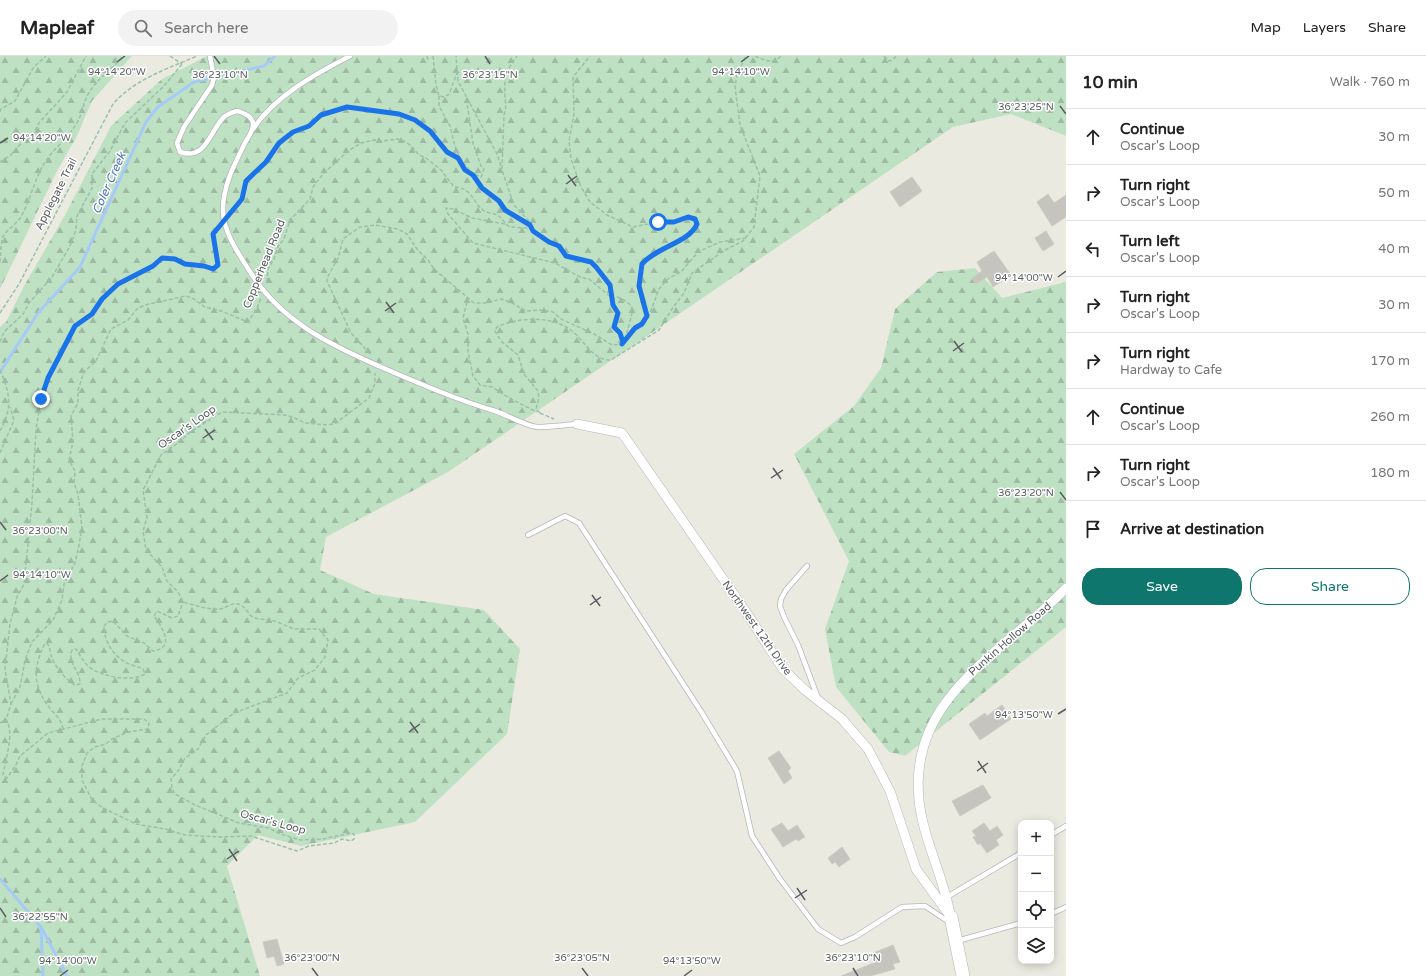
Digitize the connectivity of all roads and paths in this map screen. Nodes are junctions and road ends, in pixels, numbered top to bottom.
1 (46, 56) edge
2 (86, 56) edge
3 (123, 56) edge
4 (170, 56) edge
5 (197, 56) edge
6 (210, 56) edge
7 (350, 56) edge
8 (427, 56) edge
9 (433, 56) edge
10 (456, 56) edge
11 (517, 56) edge
12 (590, 56) edge
13 (749, 56) edge
14 (755, 56) edge
15 (782, 56) edge
16 (884, 56) edge
17 (896, 56) edge
18 (428, 62) dead end
19 (182, 64) junction
20 (457, 72) junction
21 (439, 96) junction
22 (466, 96) junction
23 (0, 112) edge
24 (253, 129) junction
25 (0, 162) edge
26 (502, 170) junction
27 (473, 175) junction
28 (224, 221) junction
29 (505, 224) junction
30 (530, 225) junction
31 (748, 237) junction
32 (0, 262) edge
33 (264, 290) junction
34 (613, 299) junction
35 (467, 302) dead end
36 (0, 313) edge
37 (647, 316) junction
38 (0, 342) edge
39 (622, 344) junction
40 (374, 365) junction
41 (0, 370) edge
42 (9, 405) junction
43 (540, 413) junction
44 (549, 418) dead end
45 (576, 424) joint
46 (0, 431) edge
47 (0, 453) edge
48 (528, 535) dead end
49 (807, 566) dead end
50 (1066, 588) edge
51 (183, 602) junction
52 (819, 700) junction
53 (11, 704) junction
54 (6, 720) junction
55 (0, 723) edge
56 (63, 729) junction
57 (1066, 826) edge
58 (1054, 833) edge
59 (1018, 855) edge
60 (947, 896) junction
61 (1066, 906) edge
62 (1054, 912) edge
63 (952, 921) junction
64 (1018, 924) edge
65 (957, 940) junction
66 (963, 976) edge

1 - 23 path
2 - 25 path
3 - 32 path
4 - 19 path
5 - 19 path, Applegate Trail
6 - 24 lane
7 - 24 lane
8 - 18 path
9 - 21 path
10 - 20 path
11 - 26 path
12 - 37 path
13 - 31 path
14 - 15 path
16 - 17 path
19 - 36 path, Applegate Trail
19 - 38 path
20 - 21 path
20 - 22 path
21 - 27 path
22 - 26 path
22 - 27 path
24 - 28 lane
26 - 30 path
27 - 28 path, Oscar's Loop
27 - 30 path
28 - 33 lane
28 - 53 path, Oscar's Loop
29 - 30 path, Copperhead Road
29 - 33 path, Copperhead Road
29 - 34 path
30 - 34 path
31 - 37 path
31 - 43 path
33 - 40 lane
33 - 53 path, Copperhead Road
34 - 39 path
34 - 39 path
35 - 43 path
37 - 39 path
39 - 40 path, Oscar's Loop
40 - 45 lane
40 - 51 path, Oscar's Loop
41 - 42 path
42 - 46 path
42 - 47 path
43 - 44 path
45 - 52 street, Northwest 12th Drive
48 - 63 lane
49 - 52 lane
50 - 60 street, Punkin Hollow Road
51 - 56 path
51 - 56 path, Oscar's Loop
52 - 63 street, Northwest 12th Drive
53 - 54 path, Oscar's Loop
54 - 55 path
54 - 56 path, Oscar's Loop
57 - 58 lane
59 - 60 lane
60 - 63 street, Punkin Hollow Road
61 - 62 lane
63 - 65 street
64 - 65 lane
65 - 66 street

